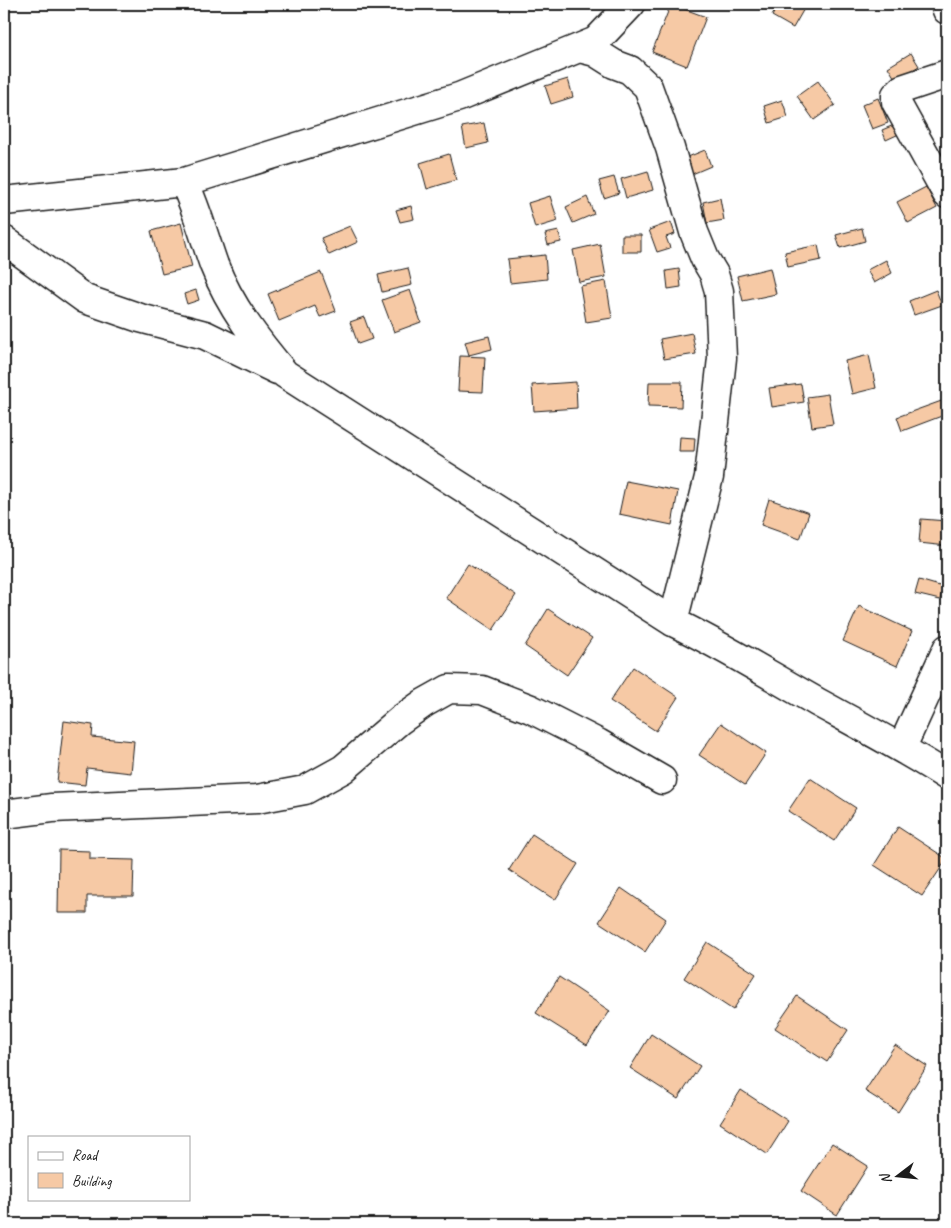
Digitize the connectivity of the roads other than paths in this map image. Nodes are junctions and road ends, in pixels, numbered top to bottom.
1 (631, 4) edge
2 (945, 4) edge
3 (947, 10) edge
4 (579, 48) junction
5 (947, 74) edge
6 (184, 182) junction
7 (947, 194) edge
8 (4, 201) edge
9 (4, 240) edge
10 (285, 374) junction
11 (673, 622) junction
12 (947, 649) edge
13 (902, 748) junction
14 (947, 776) edge
15 (662, 780) dead end
16 (4, 814) edge

1 - 4 street
2 - 3 street
4 - 6 street
4 - 11 street
5 - 7 street
6 - 8 street
6 - 10 street
9 - 10 street
10 - 11 street
11 - 13 street
12 - 13 street
13 - 14 street
15 - 16 street

